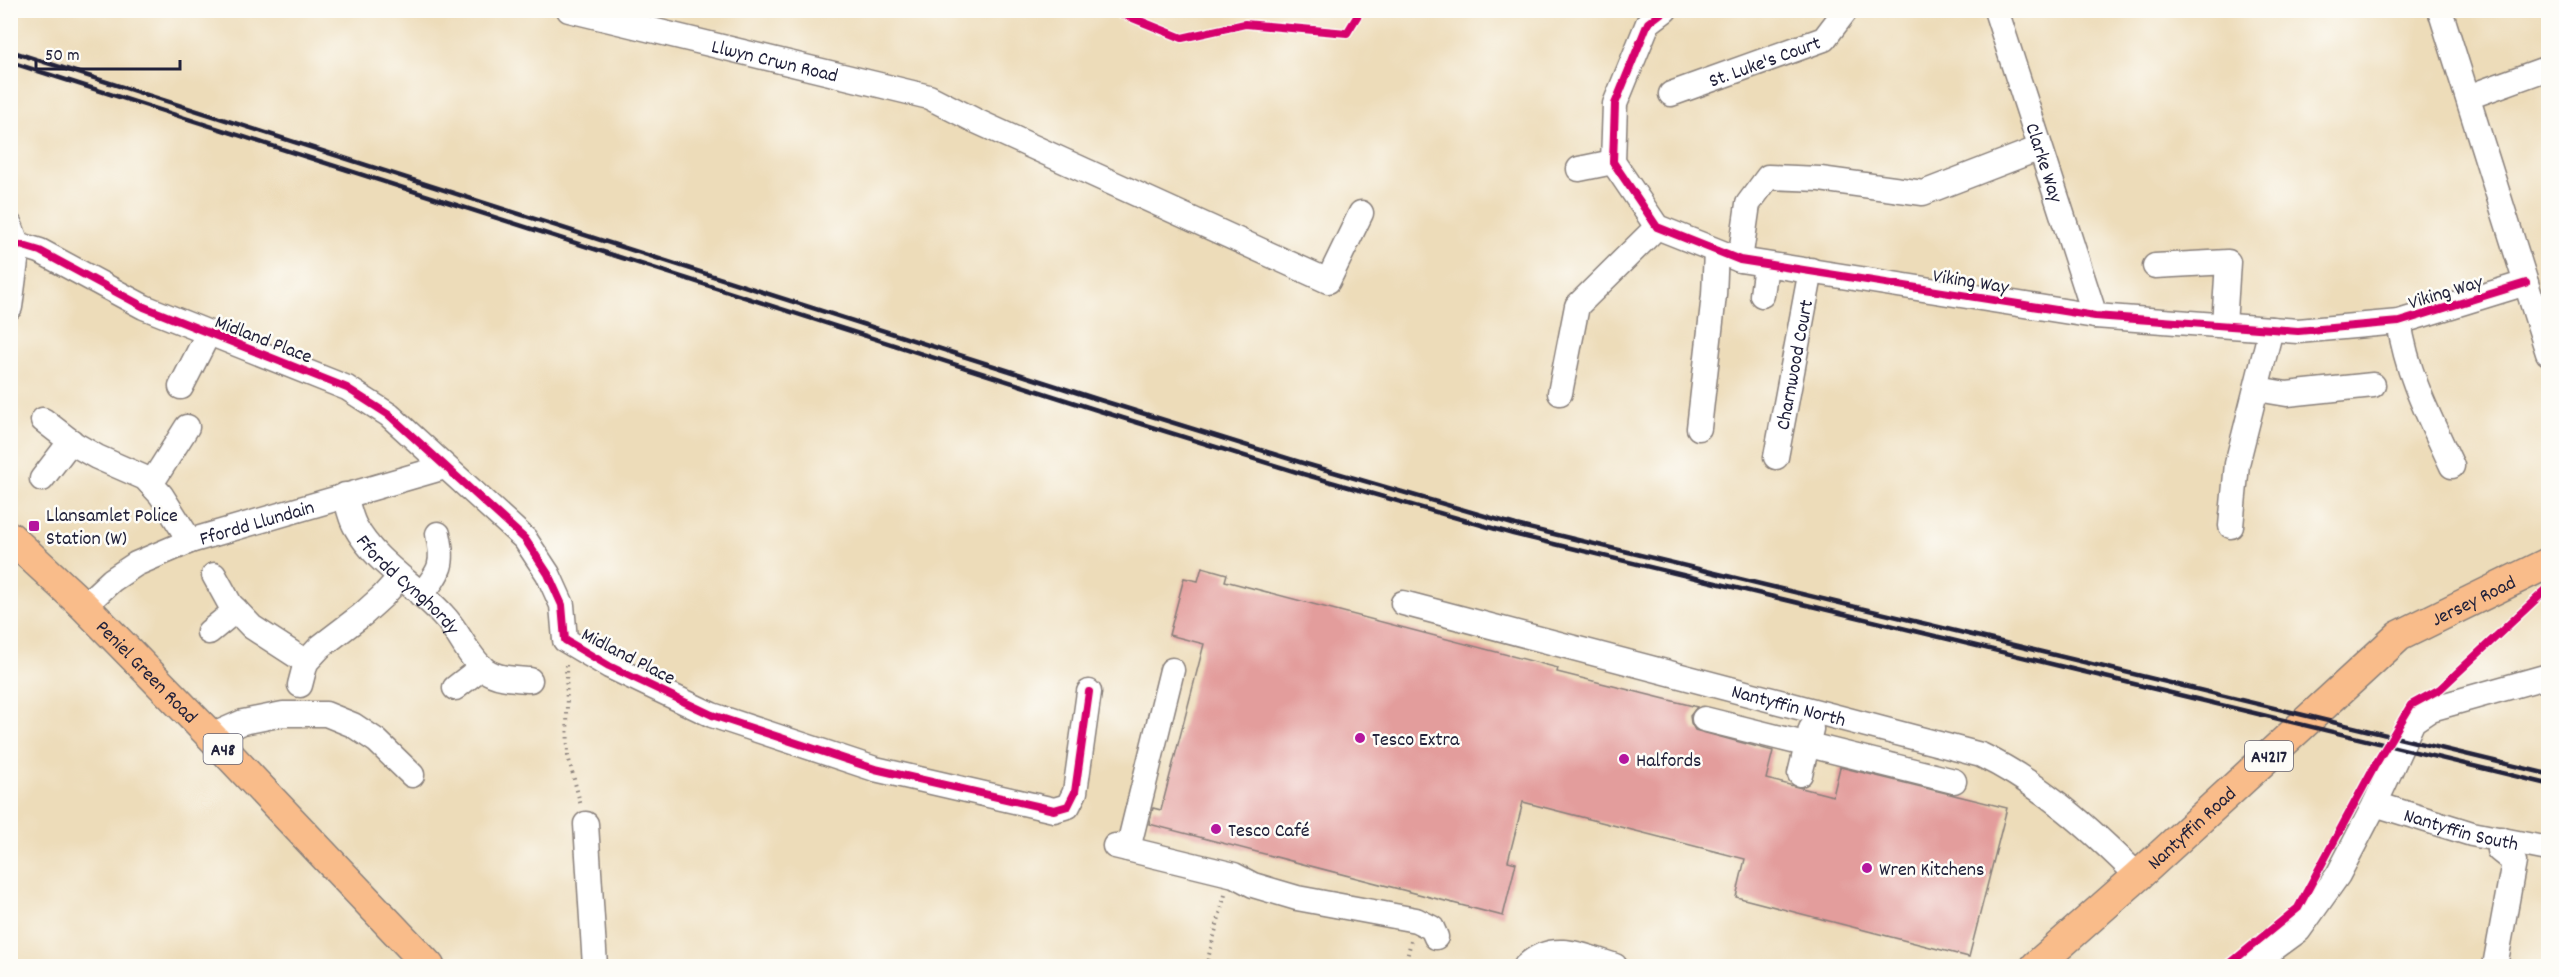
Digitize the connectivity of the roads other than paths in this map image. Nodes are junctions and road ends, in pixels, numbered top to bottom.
1 (569, 10) edge
2 (1665, 10) edge
3 (1846, 10) edge
4 (1996, 10) edge
5 (2440, 10) edge
6 (2548, 68) edge
7 (1671, 94) dead end
8 (2468, 97) junction
9 (2040, 148) junction
10 (1613, 162) junction
11 (1579, 169) dead end
12 (1361, 213) dead end
13 (1657, 227) junction
14 (13, 238) edge
15 (1716, 252) junction
16 (1740, 260) junction
17 (1767, 265) junction
18 (2155, 267) dead end
19 (1811, 270) junction
20 (2526, 283) junction
21 (1762, 295) dead end
22 (10, 307) edge
23 (2095, 316) junction
24 (2399, 322) junction
25 (2223, 325) junction
26 (2271, 329) junction
27 (208, 334) junction
28 (2548, 353) edge
29 (2373, 385) dead end
30 (181, 387) dead end
31 (2257, 389) junction
32 (1560, 393) dead end
33 (43, 420) dead end
34 (187, 427) dead end
35 (1699, 428) dead end
36 (71, 441) junction
37 (1776, 457) dead end
38 (2452, 466) dead end
39 (445, 467) junction
40 (42, 479) dead end
41 (151, 484) junction
42 (345, 495) junction
43 (2231, 526) dead end
44 (438, 534) dead end
45 (189, 541) junction
46 (13, 544) edge
47 (2548, 563) edge
48 (214, 575) dead end
49 (400, 577) junction
50 (421, 595) junction
51 (1403, 603) dead end
52 (84, 606) junction
53 (236, 610) junction
54 (209, 632) dead end
55 (2399, 636) joint
56 (482, 667) junction
57 (1172, 670) dead end
58 (2548, 676) edge
59 (530, 680) dead end
60 (455, 688) dead end
61 (1089, 692) dead end
62 (1815, 712) junction
63 (1704, 719) dead end
64 (211, 736) junction
65 (1807, 744) junction
66 (1800, 774) dead end
67 (412, 776) dead end
68 (1954, 781) dead end
69 (2375, 804) junction
70 (586, 824) road end
71 (2501, 839) junction
72 (2548, 849) edge
73 (2138, 876) junction
74 (1436, 937) dead end
75 (429, 966) edge
76 (595, 966) edge
77 (1526, 966) edge
78 (1615, 966) edge
79 (2036, 966) edge
80 (2250, 966) edge
81 (2495, 966) edge

1 - 12 street, Llwyn Crwn Road
2 - 10 street
3 - 7 street, St. Luke's Court
4 - 9 street, Clarke Way
5 - 8 street
6 - 8 street
8 - 20 street
9 - 16 street
9 - 23 street, Clarke Way
10 - 11 street
10 - 13 street
13 - 15 street, Viking Way
13 - 32 street
14 - 22 street
14 - 27 street, Midland Place
15 - 16 street, Viking Way
15 - 35 street
16 - 17 street, Viking Way
17 - 19 street, Viking Way
17 - 21 street
18 - 25 street
19 - 23 street, Viking Way
19 - 37 street, Charnwood Court
20 - 24 street, Viking Way
20 - 28 street
23 - 25 street, Viking Way
24 - 26 street, Viking Way
24 - 38 street
25 - 26 street, Viking Way
26 - 31 street
27 - 30 street
27 - 39 street, Midland Place
29 - 31 street
31 - 43 street
33 - 36 street
34 - 41 street
36 - 40 street
36 - 41 street
39 - 42 street, Ffordd Llundain
39 - 61 street, Midland Place
41 - 45 street
42 - 45 street, Ffordd Llundain
42 - 49 street, Ffordd Cynghordy
44 - 50 street
45 - 52 street, Ffordd Llundain
46 - 52 main road, Peniel Green Road / A48
47 - 55 main road, Jersey Road / A4217
48 - 53 street
49 - 50 street, Ffordd Cynghordy
49 - 53 street
50 - 56 street, Ffordd Cynghordy
51 - 62 street, Nantyffin North
52 - 64 main road, Peniel Green Road / A48
53 - 54 street
55 - 73 main road, Nantyffin Road / A4217
56 - 59 street
56 - 60 street
57 - 74 street
58 - 69 street
62 - 65 street
62 - 73 street, Nantyffin North
63 - 65 street
64 - 67 street
64 - 75 main road, Peniel Green Road / A48
65 - 66 street
65 - 68 street
69 - 71 street, Nantyffin South
69 - 80 street
70 - 76 street
71 - 72 street, Nantyffin South
71 - 81 street
73 - 79 main road, Nantyffin Road / A4217
77 - 78 street

